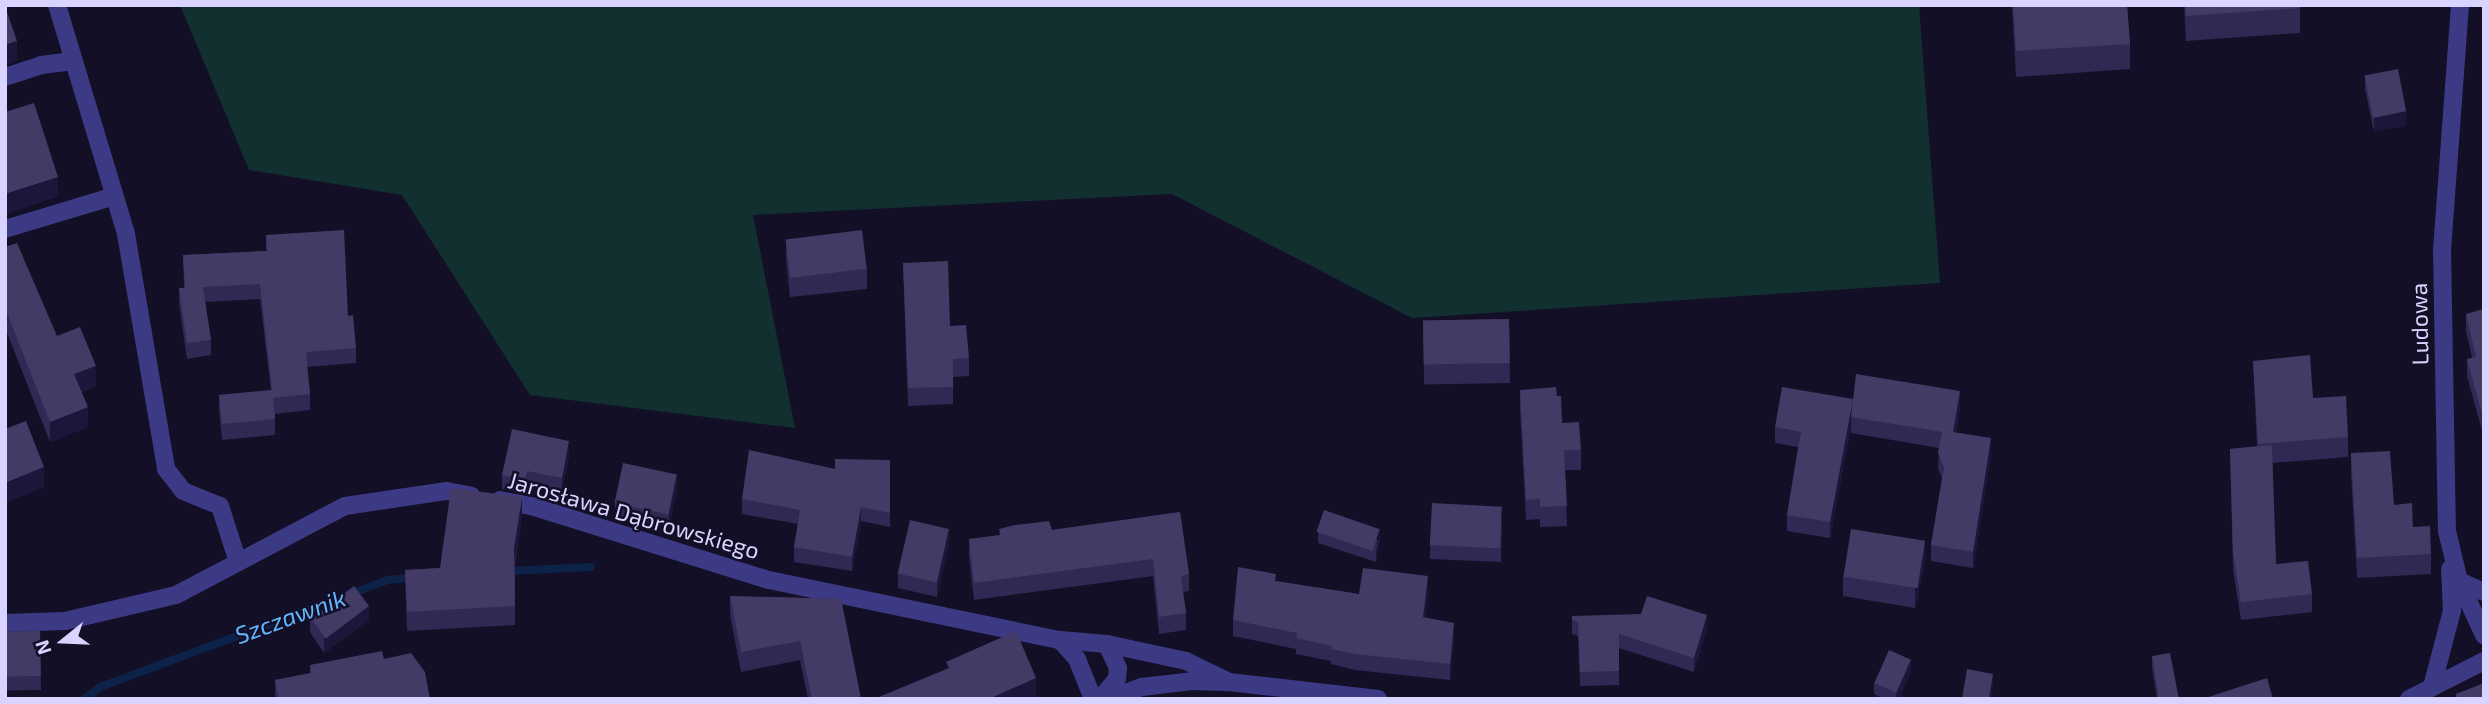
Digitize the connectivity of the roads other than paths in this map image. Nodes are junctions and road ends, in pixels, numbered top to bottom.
1 (57, 5) edge
2 (2460, 5) edge
3 (74, 61) junction
4 (5, 77) edge
5 (114, 196) junction
6 (5, 229) edge
7 (2451, 555) junction
8 (238, 562) junction
9 (2459, 582) junction
10 (2484, 592) edge
11 (5, 623) edge
12 (2484, 635) edge
13 (1059, 640) junction
14 (1107, 644) junction
15 (2484, 661) edge
16 (1229, 682) junction
17 (2432, 687) junction
18 (1093, 699) edge
19 (1100, 699) edge
20 (1110, 699) edge
21 (1378, 699) edge
22 (2409, 699) edge

1 - 3 street
2 - 7 street, Ludowa
3 - 4 street
3 - 5 street
5 - 6 street
5 - 8 street
7 - 9 street, Ludowa
7 - 17 street
8 - 11 street, Jarosława Dąbrowskiego
8 - 13 street, Jarosława Dąbrowskiego
9 - 10 street
9 - 12 street, Ludowa
13 - 14 street, Jarosława Dąbrowskiego
13 - 18 street
14 - 16 street, Jarosława Dąbrowskiego
14 - 19 street
15 - 17 street
16 - 20 street
16 - 21 street
17 - 22 street

